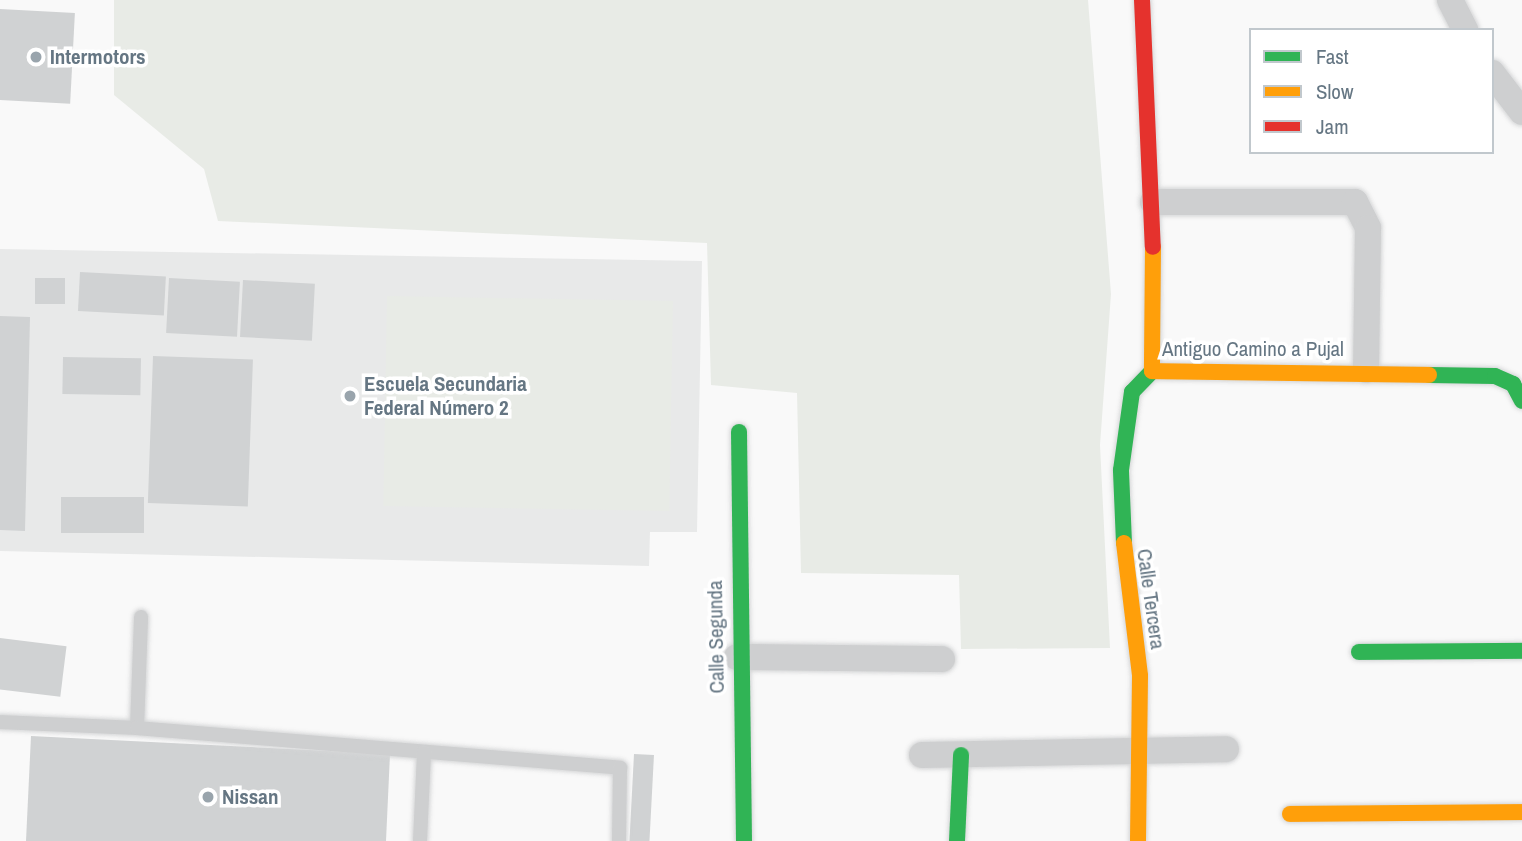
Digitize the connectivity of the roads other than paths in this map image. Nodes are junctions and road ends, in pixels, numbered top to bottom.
1 (1142, 0) edge
2 (1450, 0) edge
3 (1464, 28) edge
4 (1494, 76) edge
5 (1522, 112) edge
6 (1153, 202) junction
7 (1366, 370) junction
8 (1152, 371) junction
9 (1522, 401) edge
10 (739, 432) dead end
11 (141, 617) dead end
12 (1522, 651) edge
13 (1359, 652) dead end
14 (737, 657) junction
15 (942, 659) dead end
16 (0, 722) edge
17 (137, 728) junction
18 (1226, 749) dead end
19 (424, 752) junction
20 (1142, 753) junction
21 (922, 755) dead end
22 (961, 755) junction
23 (1522, 812) edge
24 (1290, 814) dead end
25 (420, 841) edge
26 (619, 841) edge
27 (744, 841) edge
28 (957, 841) edge
29 (1138, 841) edge

1 - 6 street, Antiguo Camino a Pujal
2 - 3 street
4 - 5 street
6 - 7 street
6 - 8 street, Antiguo Camino a Pujal
7 - 8 street, Antiguo Camino a Pujal
7 - 9 street, Antiguo Camino a Pujal
8 - 20 street, Calle Tercera
10 - 14 street, Calle Segunda
11 - 17 lane
12 - 13 street
14 - 15 street
14 - 27 street, Calle Segunda
16 - 17 lane
17 - 19 lane
18 - 20 street
19 - 25 lane
19 - 26 lane
20 - 22 street
20 - 29 street, Calle Tercera
21 - 22 street
22 - 28 street
23 - 24 street

